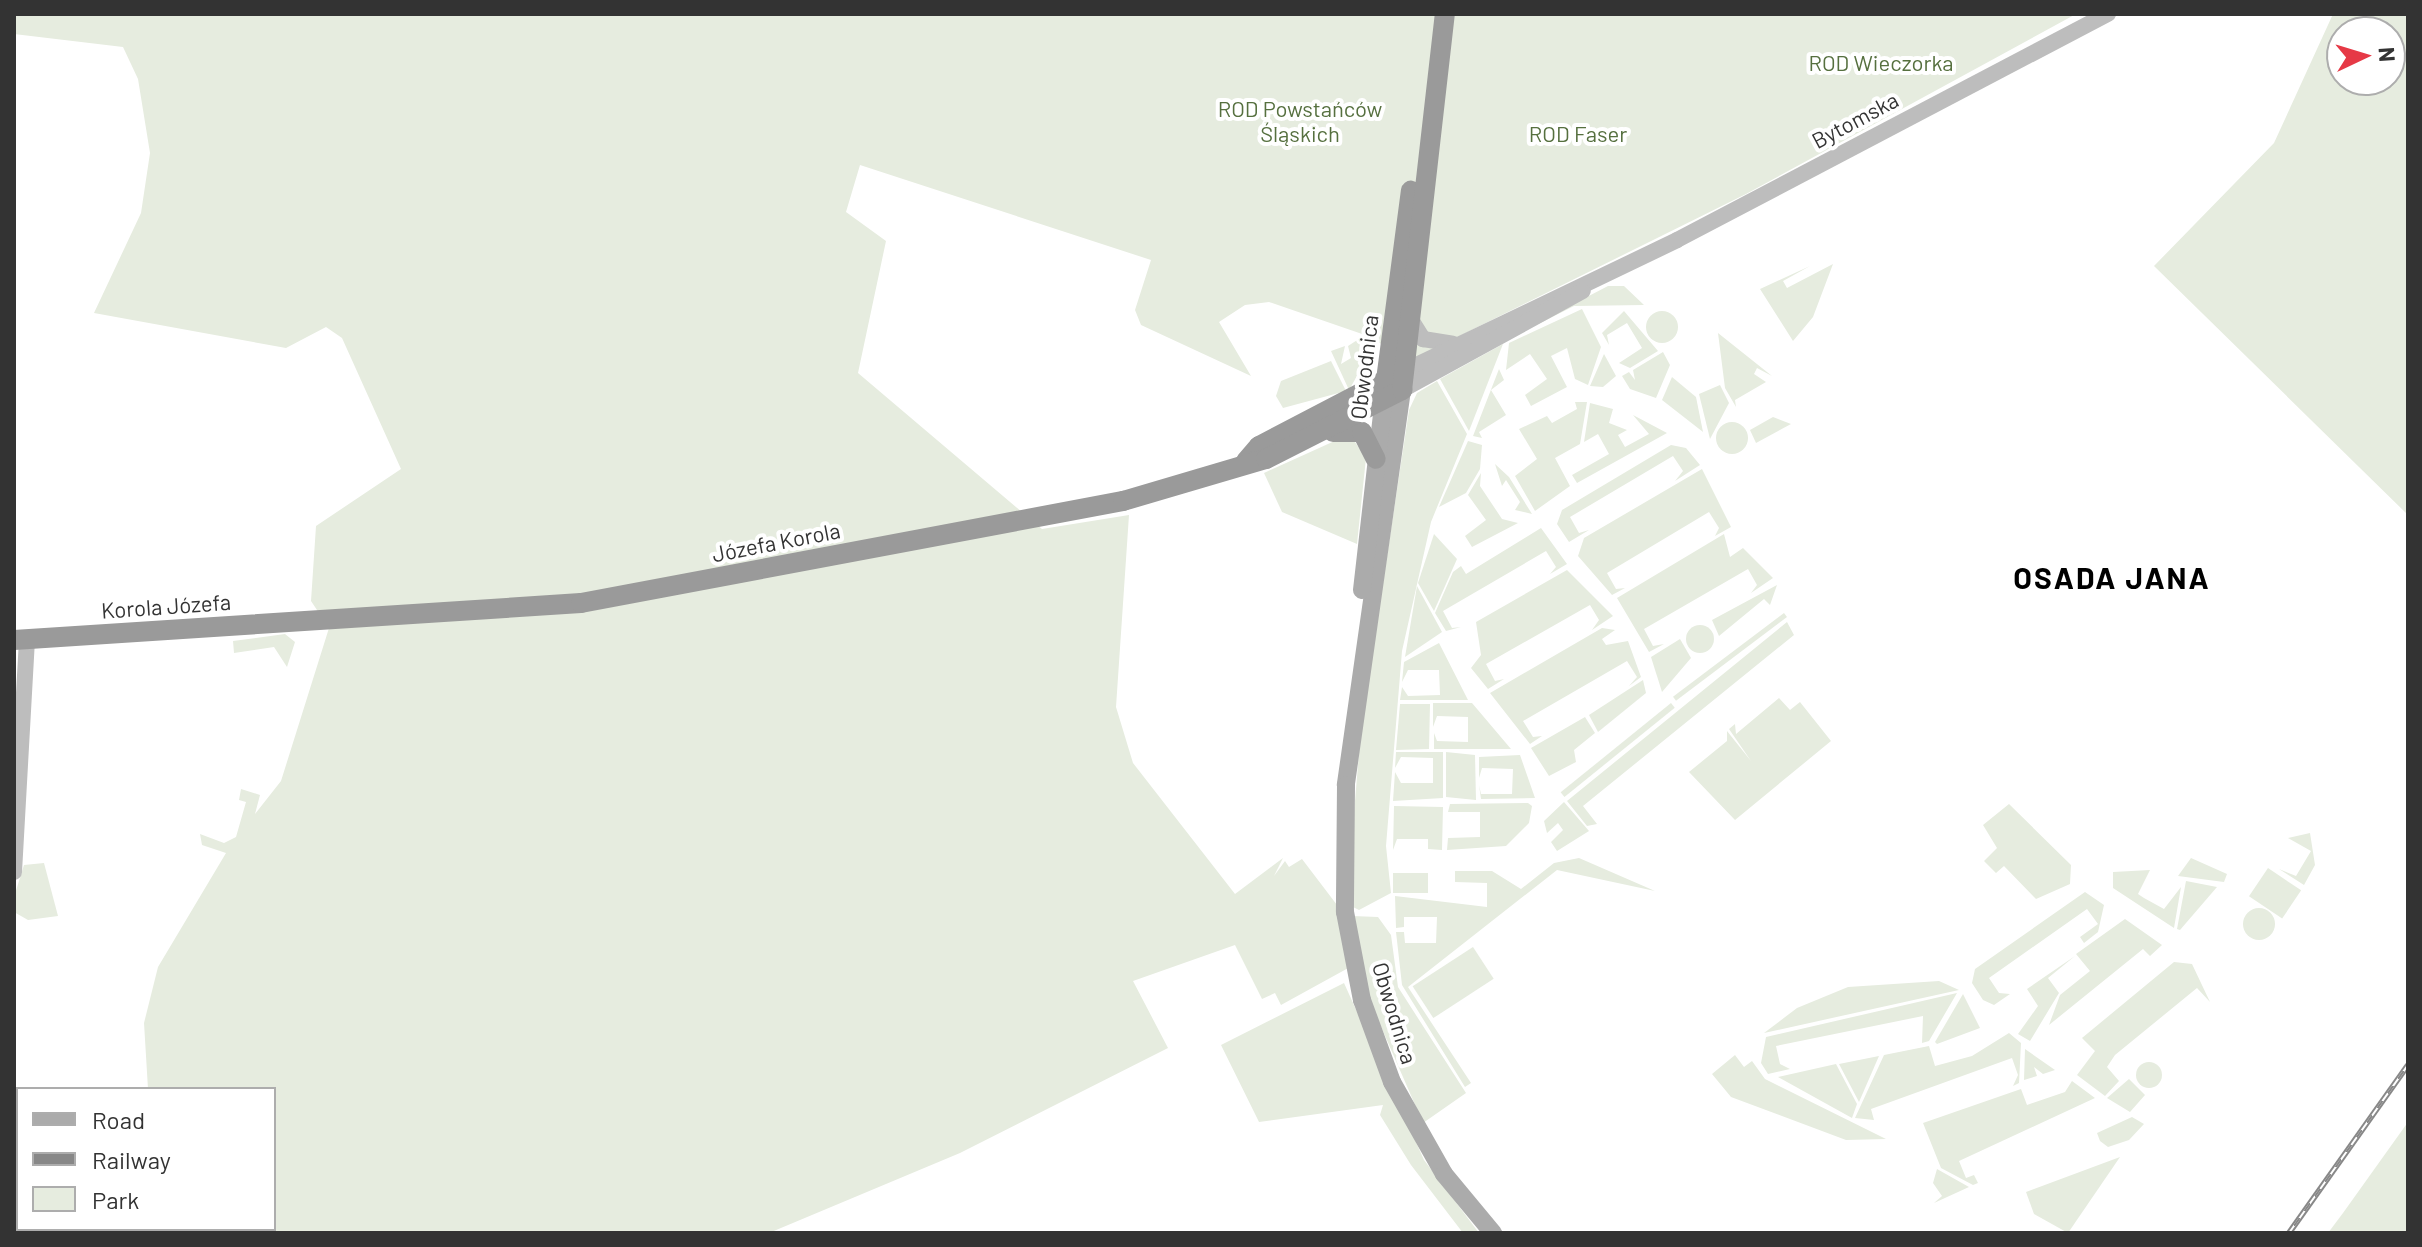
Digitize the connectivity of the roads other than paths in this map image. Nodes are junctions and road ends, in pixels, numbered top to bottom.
1 (1445, 14) edge
2 (2108, 14) edge
3 (1438, 62) junction
4 (1623, 265) junction
5 (1410, 318) junction
6 (1454, 344) junction
7 (1394, 385) junction
8 (1321, 433) junction
9 (1376, 459) junction
10 (1246, 461) junction
11 (307, 622) joint
12 (21, 640) edge
13 (1357, 680) junction
14 (14, 872) edge
15 (1493, 1233) edge

1 - 3 highway, Obwodnica
2 - 4 street, Bytomska
3 - 5 highway, Obwodnica
3 - 7 highway, Obwodnica
4 - 6 street, Bytomska
4 - 7 street, Bytomska
5 - 6 street
5 - 7 highway, Obwodnica
6 - 7 street, Bytomska
7 - 8 highway, Józefa Korola
7 - 9 main road, Obwodnica
7 - 10 highway, Józefa Korola
7 - 13 main road, Obwodnica
8 - 9 highway
8 - 10 highway, Józefa Korola
9 - 13 main road, Obwodnica
10 - 11 highway, Józefa Korola
11 - 12 highway, Korola Józefa
12 - 14 street
13 - 15 main road, Obwodnica

